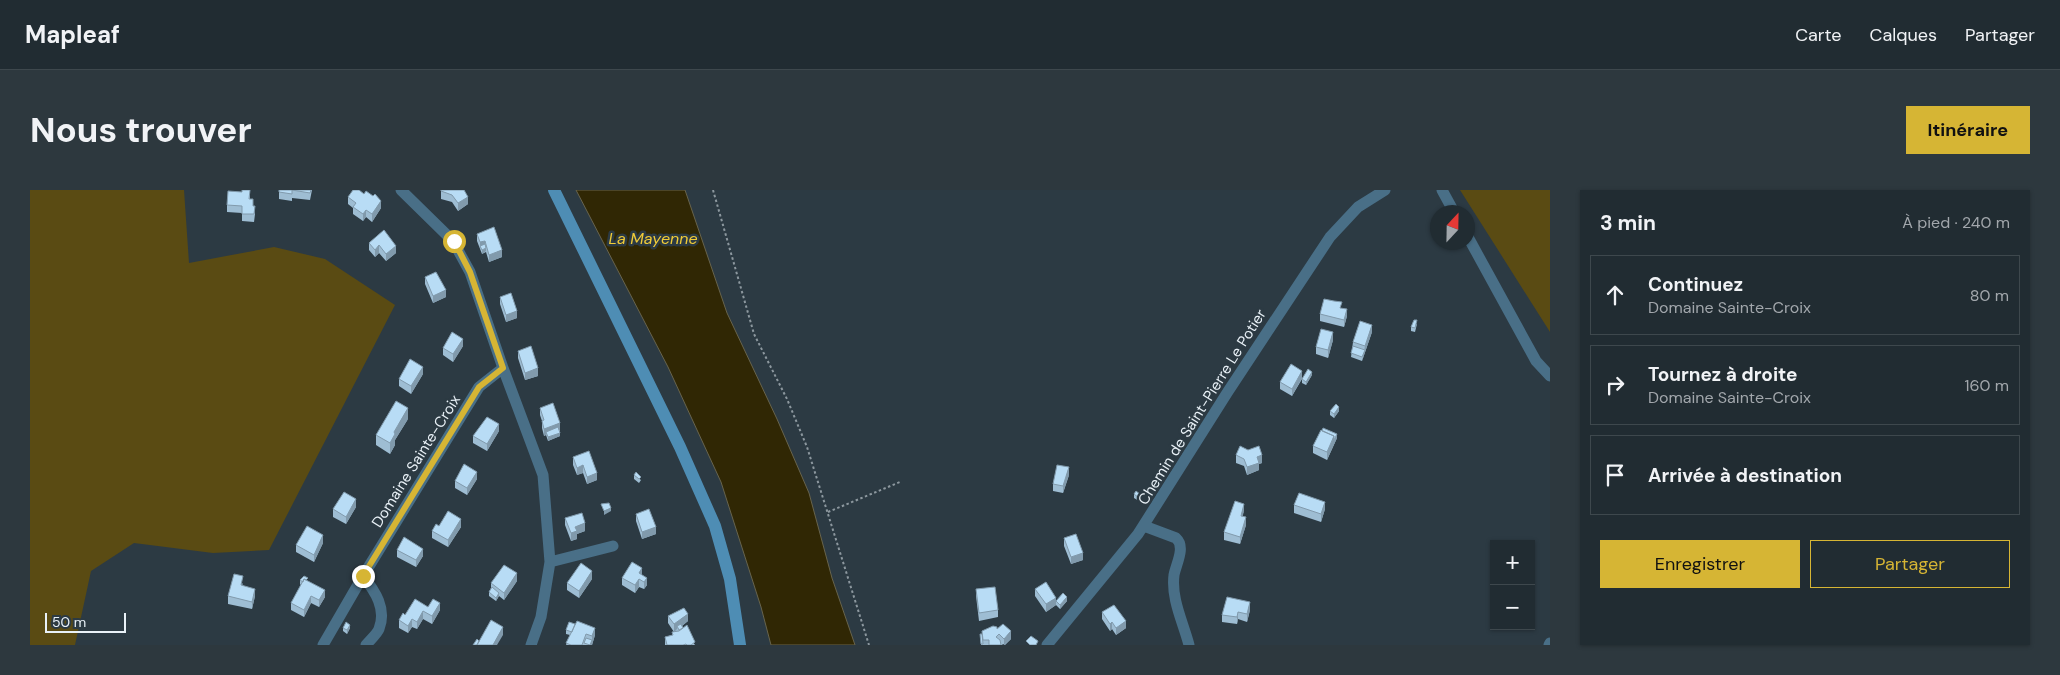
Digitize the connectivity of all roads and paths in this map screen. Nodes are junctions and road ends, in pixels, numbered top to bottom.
1 (401, 190) edge
2 (554, 190) edge
3 (713, 190) edge
4 (1385, 190) edge
5 (1442, 190) edge
6 (1450, 205) edge
7 (1475, 250) edge
8 (503, 368) junction
9 (1550, 376) edge
10 (900, 482) dead end
11 (828, 512) junction
12 (1144, 526) junction
13 (612, 546) dead end
14 (550, 562) junction
15 (363, 576) junction
16 (323, 645) edge
17 (366, 645) edge
18 (531, 645) edge
19 (740, 645) edge
20 (868, 645) edge
21 (1047, 645) edge
22 (1189, 645) edge

1 - 8 street
2 - 19 main road
3 - 11 path
4 - 12 street, Chemin de Saint-Pierre Le Potier
5 - 6 street
7 - 9 street
8 - 14 street
8 - 15 street, Domaine Sainte-Croix
10 - 11 path
11 - 20 path
12 - 21 street, Chemin de Saint-Pierre Le Potier
12 - 22 street
13 - 14 street
14 - 18 street
15 - 16 street, Domaine Sainte-Croix
15 - 17 street

